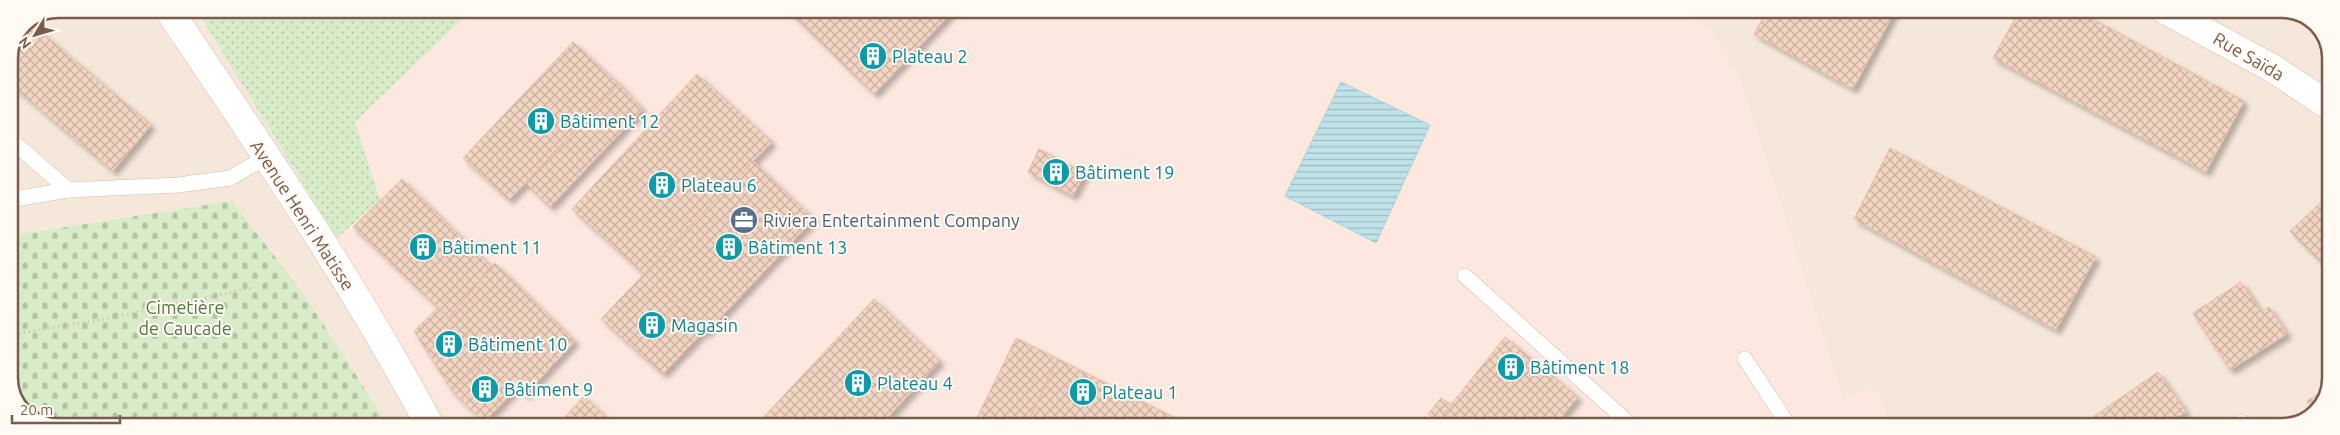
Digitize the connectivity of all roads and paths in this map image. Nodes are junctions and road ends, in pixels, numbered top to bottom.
1 (174, 18) edge
2 (2180, 18) edge
3 (2322, 101) edge
4 (18, 146) edge
5 (267, 157) junction
6 (68, 190) junction
7 (18, 198) edge
8 (1465, 276) dead end
9 (251, 288) dead end
10 (18, 333) edge
11 (1745, 359) dead end
12 (425, 417) edge
13 (1623, 418) edge
14 (1784, 418) edge

1 - 5 street, Avenue Henri Matisse
2 - 3 street, Rue Saïda
4 - 6 lane
5 - 6 lane
5 - 12 street, Avenue Henri Matisse
6 - 7 lane
8 - 13 lane
9 - 10 path
11 - 14 lane

